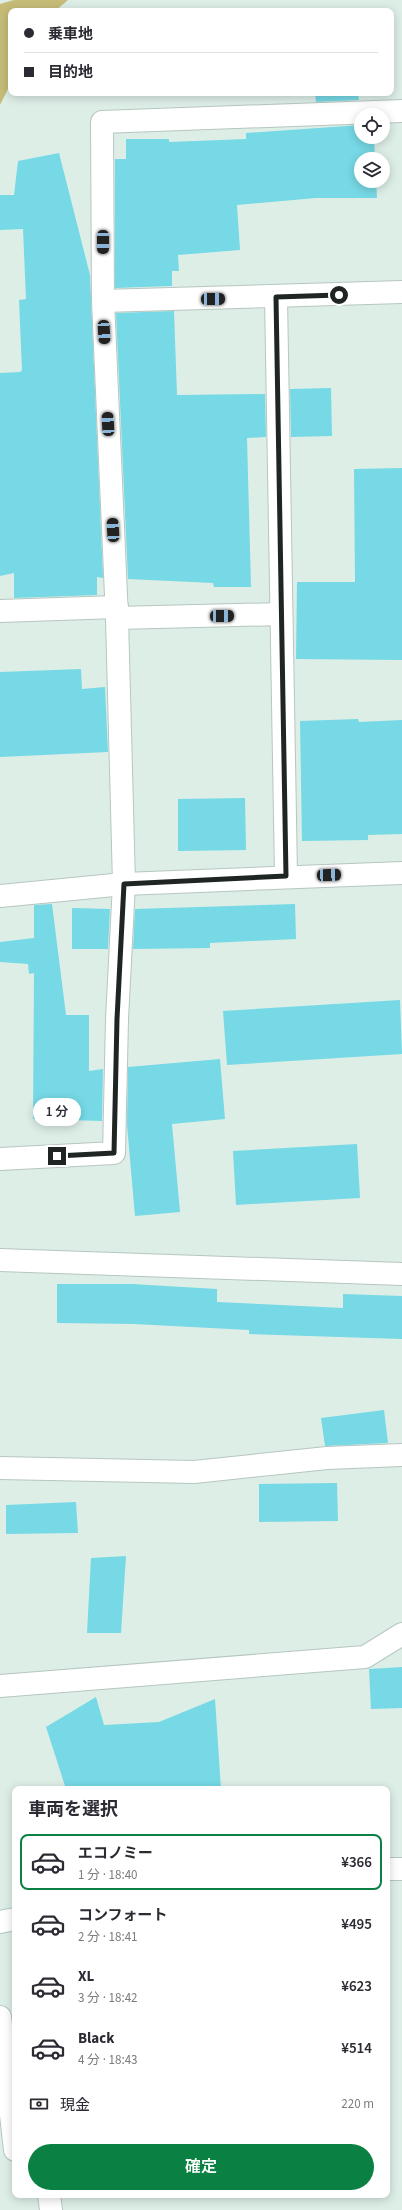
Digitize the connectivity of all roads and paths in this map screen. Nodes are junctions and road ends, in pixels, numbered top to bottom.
1 (402, 111) edge
2 (402, 292) edge
3 (276, 297) junction
4 (103, 301) junction
5 (0, 611) edge
6 (117, 612) junction
7 (281, 614) junction
8 (402, 873) edge
9 (286, 876) junction
10 (124, 884) junction
11 (0, 896) edge
12 (0, 1159) edge
13 (0, 1260) edge
14 (402, 1274) edge
15 (402, 1455) edge
16 (0, 1468) edge
17 (402, 1634) edge
18 (0, 1686) edge
19 (390, 1869) edge
20 (402, 1869) edge
21 (12, 1920) edge
22 (0, 1922) edge
23 (0, 2017) edge
24 (12, 2123) edge
25 (49, 2198) edge
26 (51, 2210) edge

1 - 4 street
2 - 3 street
3 - 4 street
3 - 7 street
4 - 6 street
5 - 6 street
6 - 7 street
6 - 10 street
7 - 9 street
8 - 9 street
9 - 10 street
10 - 11 street
10 - 12 street
13 - 14 street
15 - 16 street
17 - 18 street
19 - 20 street
21 - 22 street
23 - 24 street
25 - 26 street

